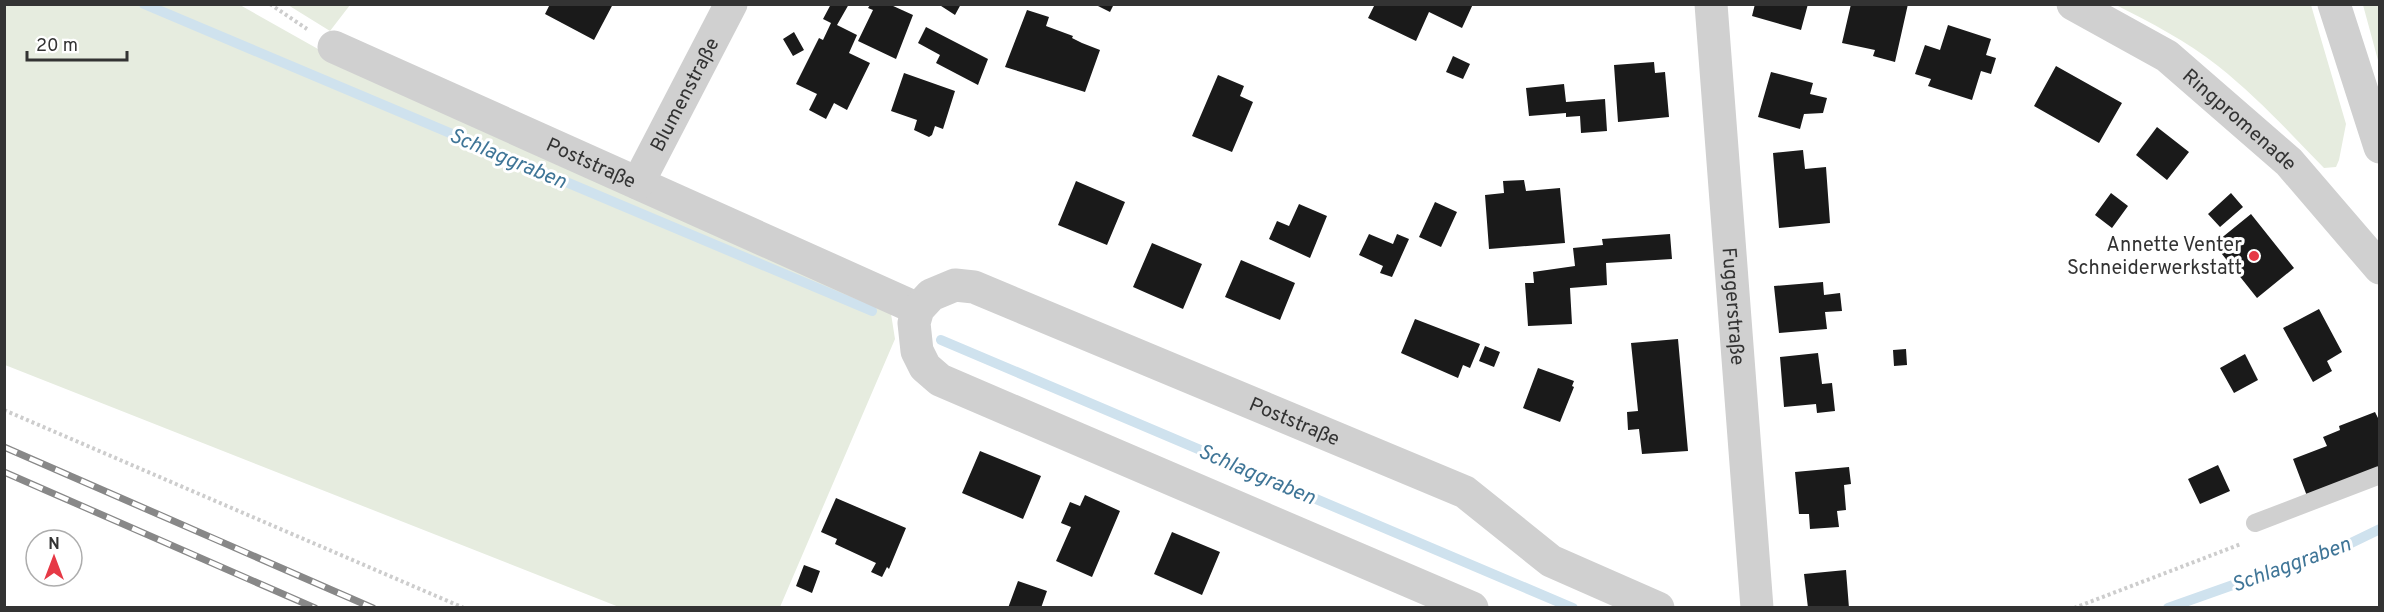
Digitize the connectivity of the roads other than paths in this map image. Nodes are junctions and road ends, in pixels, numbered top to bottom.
1 (731, 4) edge
2 (1711, 4) edge
3 (2073, 4) edge
4 (2334, 4) edge
5 (334, 47) road end
6 (2379, 147) edge
7 (645, 171) junction
8 (2379, 268) edge
9 (918, 309) junction
10 (2379, 476) edge
11 (2255, 523) dead end
12 (1472, 608) edge
13 (1658, 608) edge
14 (1757, 608) edge

1 - 7 street, Blumenstraße
2 - 14 street, Fuggerstraße
3 - 8 street, Ringpromenade
4 - 6 street
5 - 7 street, Poststraße
7 - 9 street, Poststraße
9 - 12 street
9 - 13 street, Poststraße
10 - 11 lane

